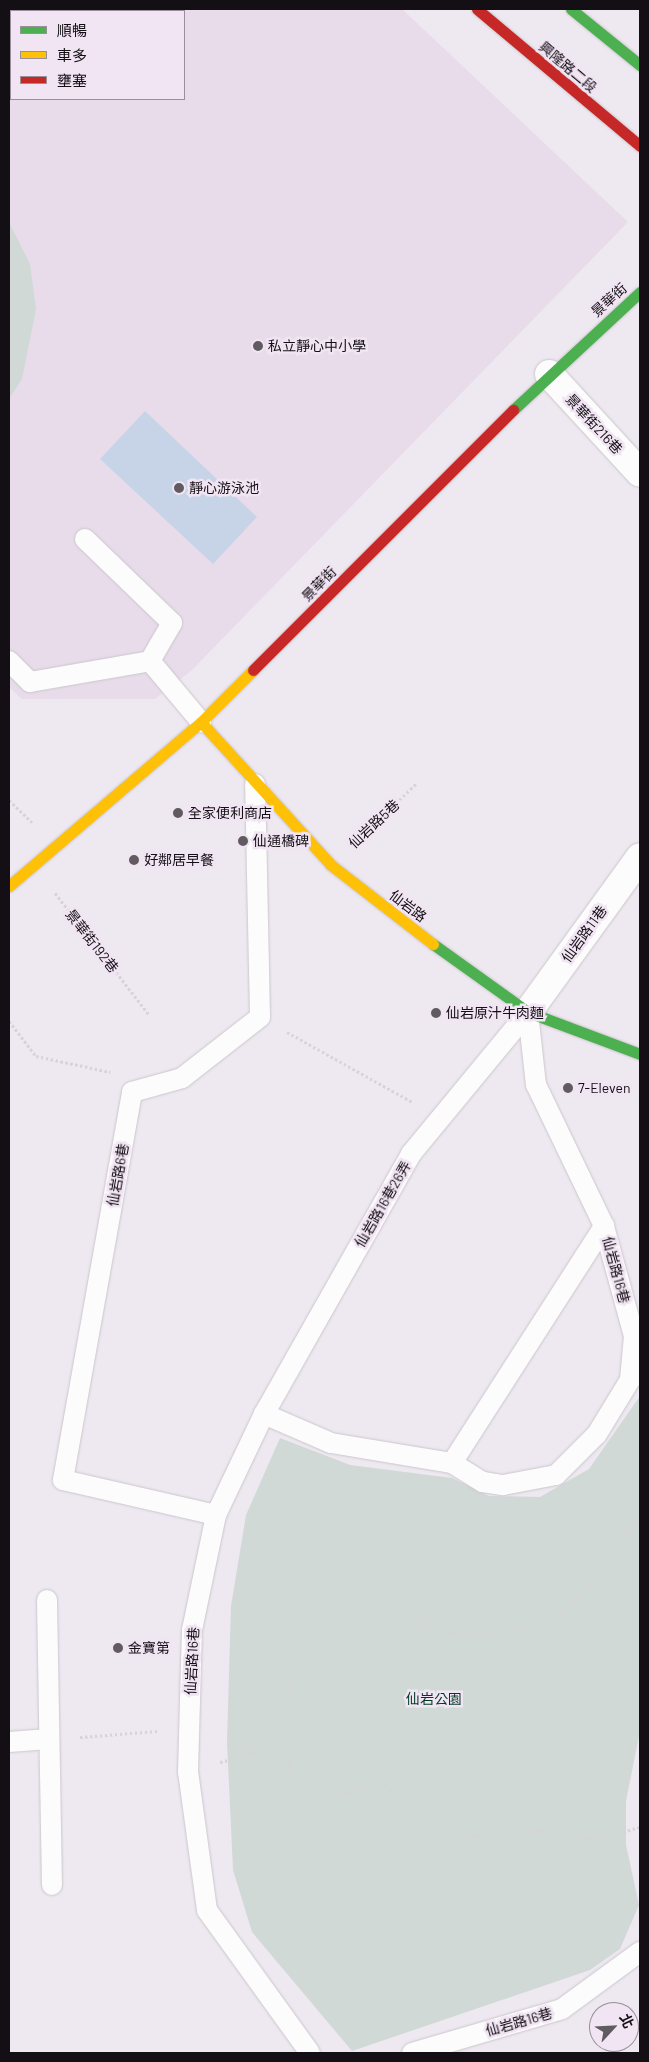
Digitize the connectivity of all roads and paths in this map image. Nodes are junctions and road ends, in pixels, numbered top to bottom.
1 (477, 9) edge
2 (571, 9) edge
3 (640, 65) edge
4 (640, 146) edge
5 (640, 292) edge
6 (549, 374) junction
7 (640, 473) edge
8 (85, 539) dead end
9 (150, 660) junction
10 (9, 661) edge
11 (201, 722) junction
12 (417, 783) dead end
13 (255, 784) junction
14 (331, 866) junction
15 (34, 867) junction
16 (637, 868) edge
17 (9, 886) edge
18 (528, 1012) junction
19 (150, 1016) dead end
20 (260, 1017) junction
21 (9, 1022) edge
22 (640, 1054) edge
23 (132, 1092) junction
24 (440, 1117) junction
25 (604, 1226) junction
26 (264, 1414) junction
27 (452, 1463) junction
28 (216, 1515) junction
29 (640, 1517) edge
30 (47, 1600) dead end
31 (190, 1729) junction
32 (49, 1739) junction
33 (9, 1742) edge
34 (248, 1754) junction
35 (188, 1772) junction
36 (640, 1827) edge
37 (52, 1885) dead end
38 (640, 1952) edge
39 (456, 2048) edge
40 (310, 2053) edge
41 (412, 2053) edge

1 - 4 street, 興隆路二段
2 - 3 street
5 - 6 street, 景華街
6 - 7 street, 景華街216巷
6 - 11 street, 景華街
8 - 9 lane
9 - 10 lane
9 - 11 lane
11 - 13 street, 仙岩路
11 - 15 street, 景華街
12 - 14 path, 仙岩路5巷
13 - 14 street, 仙岩路
13 - 20 lane
14 - 18 street, 仙岩路
15 - 17 street, 景華街
15 - 19 path, 景華街192巷
16 - 18 street, 仙岩路11巷
18 - 22 street, 仙岩路
18 - 24 lane, 仙岩路16巷26弄
18 - 25 lane, 仙岩路16巷
20 - 23 lane
20 - 24 path
21 - 23 path
23 - 28 lane, 仙岩路6巷
24 - 26 lane, 仙岩路16巷26弄
25 - 27 lane, 仙岩路16巷
25 - 27 lane, 仙岩路16巷
26 - 27 lane, 仙岩路16巷
26 - 28 lane, 仙岩路16巷
28 - 31 lane, 仙岩路16巷
29 - 34 path
30 - 32 lane
31 - 32 path
31 - 35 lane, 仙岩路16巷
32 - 33 lane
32 - 37 lane
34 - 35 path
34 - 36 path
35 - 40 lane, 仙岩路16巷
38 - 39 lane, 仙岩路16巷
39 - 41 lane, 仙岩路16巷

